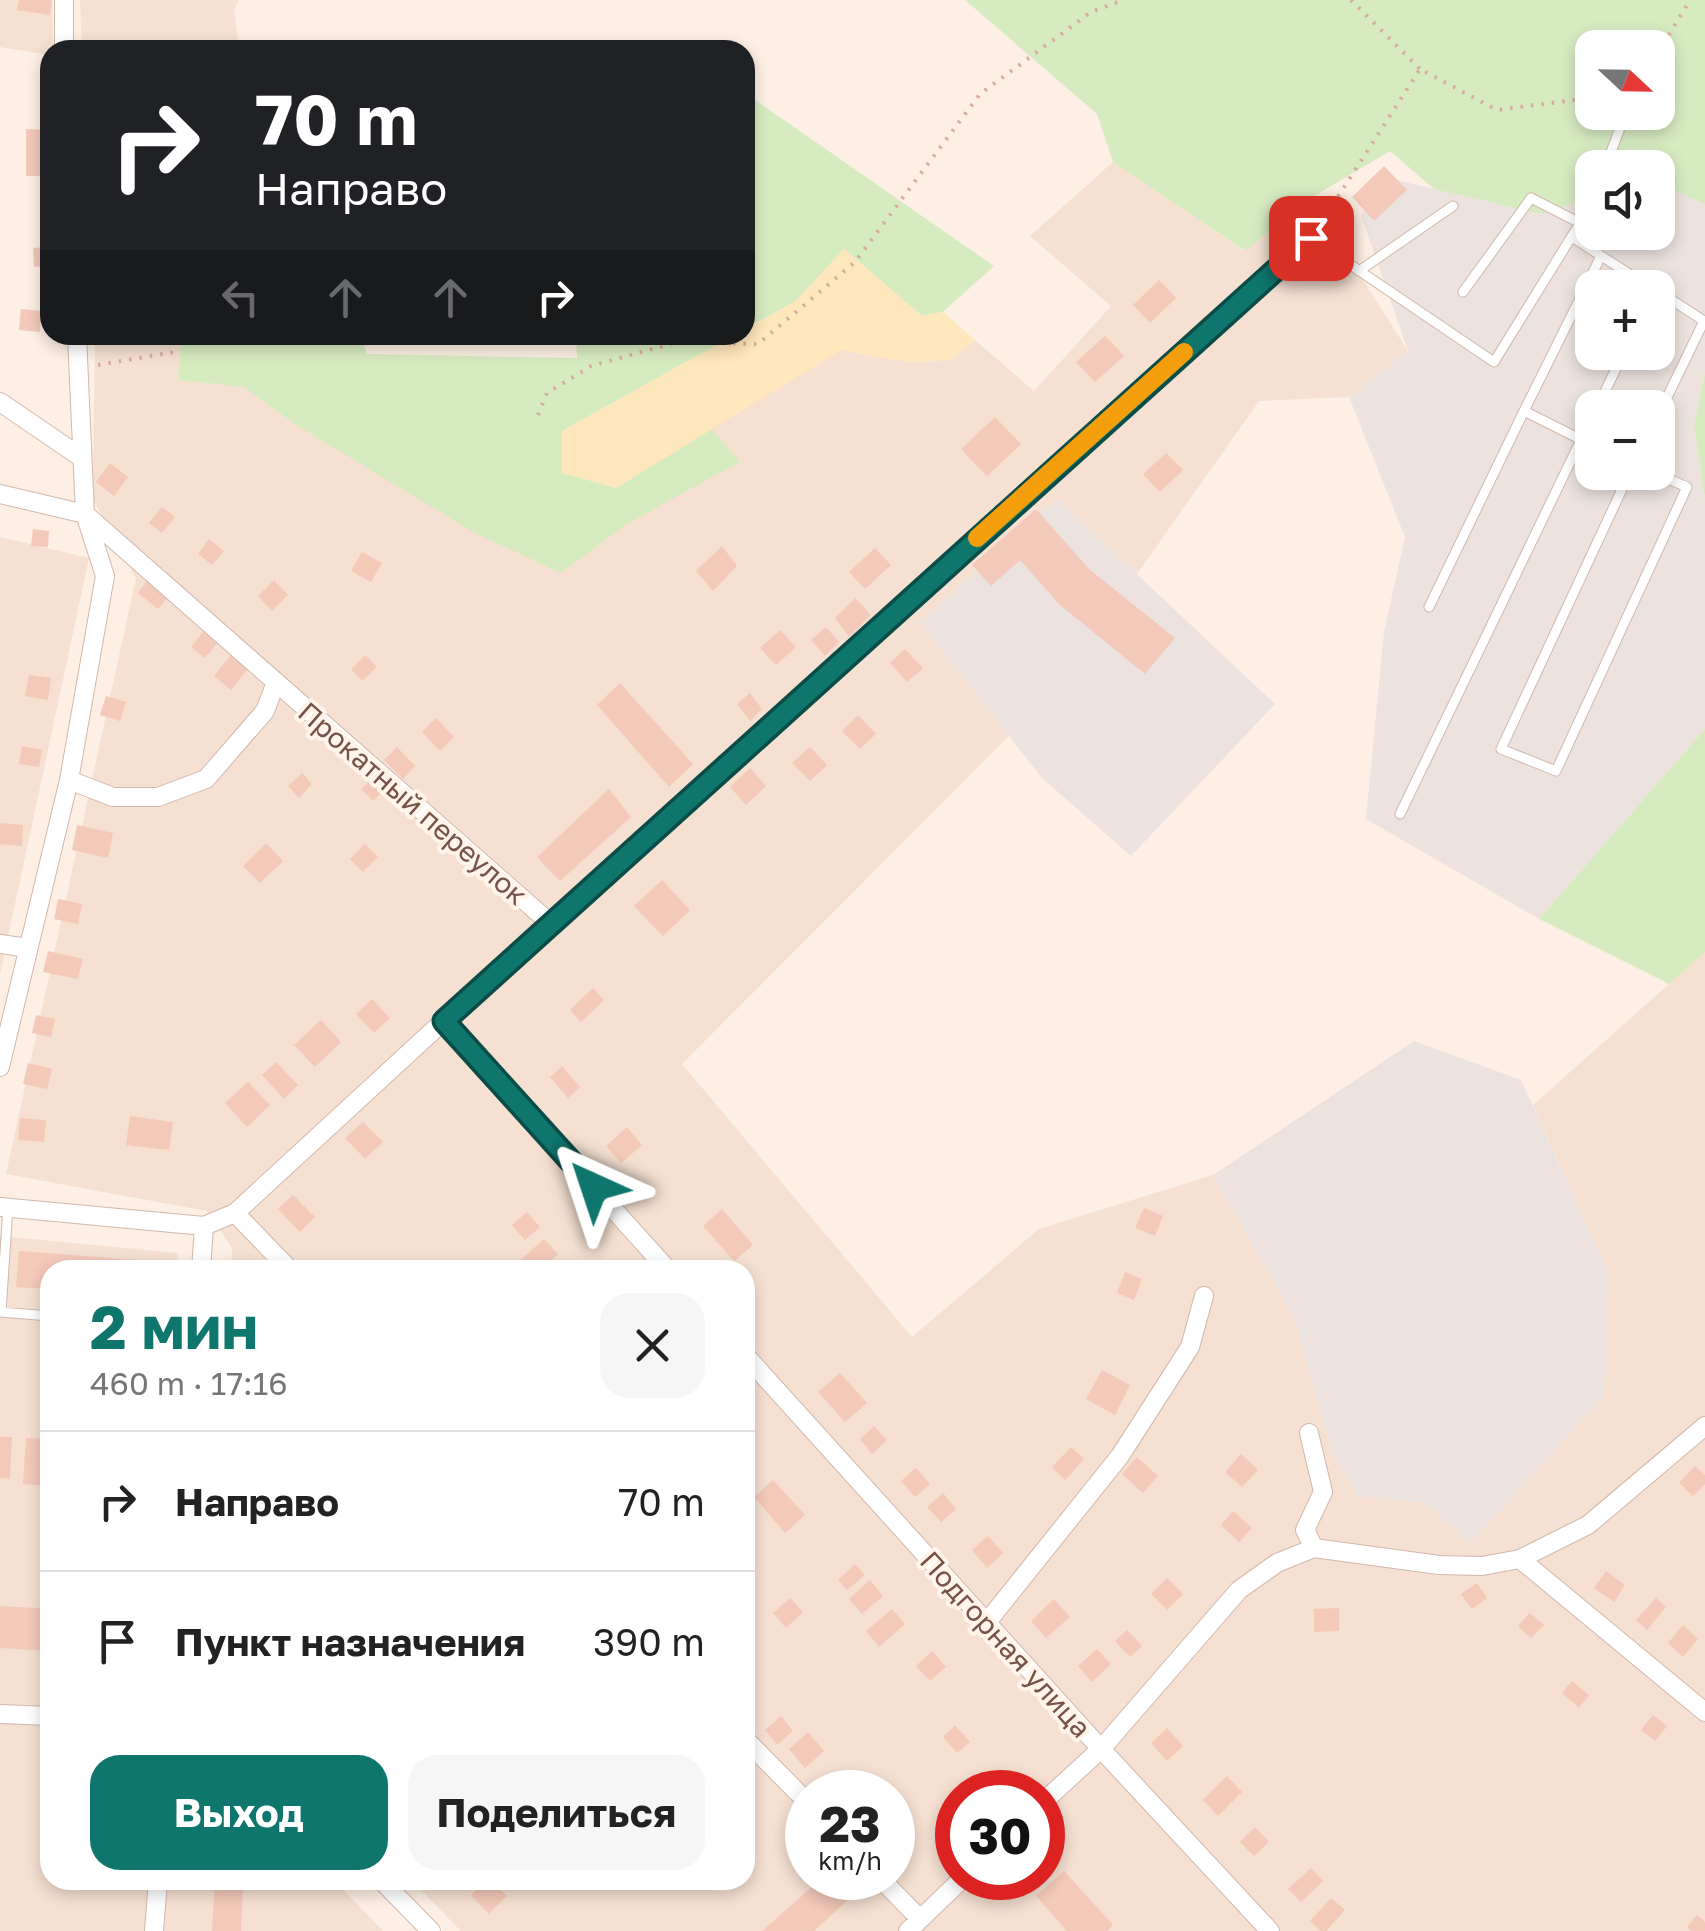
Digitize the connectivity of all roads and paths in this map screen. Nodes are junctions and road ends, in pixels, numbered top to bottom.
1 (64, 0) edge
2 (1124, 0) edge
3 (1351, 0) edge
4 (1690, 0) edge
5 (1672, 30) edge
6 (64, 40) edge
7 (1420, 69) junction
8 (1575, 101) edge
9 (1453, 206) dead end
10 (1575, 221) edge
11 (1575, 232) edge
12 (1572, 237) junction
13 (1311, 238) junction
14 (1601, 256) junction
15 (1623, 270) edge
16 (1359, 271) junction
17 (1464, 292) dead end
18 (1675, 303) edge
19 (755, 344) edge
20 (77, 345) edge
21 (667, 345) edge
22 (174, 352) dead end
23 (78, 368) junction
24 (1671, 390) edge
25 (0, 402) edge
26 (1524, 412) junction
27 (538, 415) dead end
28 (1575, 437) edge
29 (1575, 454) edge
30 (82, 458) junction
31 (1675, 482) edge
32 (1622, 490) edge
33 (0, 494) edge
34 (85, 514) junction
35 (1429, 608) dead end
36 (276, 682) junction
37 (69, 780) junction
38 (1400, 814) dead end
39 (550, 923) junction
40 (0, 944) edge
41 (28, 948) junction
42 (444, 1021) junction
43 (0, 1068) edge
44 (4, 1207) edge
45 (235, 1213) junction
46 (204, 1226) junction
47 (202, 1260) edge
48 (280, 1260) edge
49 (659, 1260) edge
50 (1204, 1296) dead end
51 (0, 1312) edge
52 (40, 1315) edge
53 (755, 1366) edge
54 (1705, 1426) edge
55 (1309, 1433) dead end
56 (1314, 1548) junction
57 (1520, 1559) junction
58 (988, 1622) junction
59 (1705, 1712) edge
60 (0, 1714) edge
61 (40, 1716) edge
62 (755, 1749) edge
63 (1101, 1749) junction
64 (785, 1780) edge
65 (1065, 1782) edge
66 (157, 1890) edge
67 (391, 1890) edge
68 (896, 1900) edge
69 (940, 1900) edge
70 (914, 1925) edge
71 (154, 1931) edge
72 (432, 1931) edge
73 (1270, 1931) edge

1 - 6 street
2 - 19 path
3 - 7 path
4 - 5 path
7 - 8 path
7 - 13 path
9 - 16 lane
10 - 17 lane
11 - 12 lane
12 - 14 lane
12 - 16 lane
13 - 16 lane
13 - 39 street
14 - 15 lane
14 - 26 lane
18 - 24 lane
20 - 23 street
21 - 27 path
22 - 23 path
23 - 30 street
25 - 30 street
26 - 28 lane
26 - 35 lane
29 - 38 lane
30 - 34 street
31 - 32 lane
33 - 34 street, Прокатный переулок
34 - 36 street, Прокатный переулок
34 - 37 street
36 - 37 street, Прокатный переулок
36 - 39 street, Прокатный переулок
37 - 41 street
39 - 42 street
40 - 41 street
41 - 43 street
42 - 45 street
42 - 49 street
44 - 46 street
44 - 51 lane
45 - 46 street
45 - 48 street
46 - 47 street
50 - 58 street
51 - 52 lane
53 - 58 street, Подгорная улица
54 - 57 street
55 - 56 street
56 - 57 street
56 - 63 street
57 - 59 street
58 - 63 street, Подгорная улица
60 - 61 street
62 - 64 street
63 - 65 street
63 - 73 street, Подгорная улица
66 - 71 street
67 - 72 street
68 - 70 street
69 - 70 street

